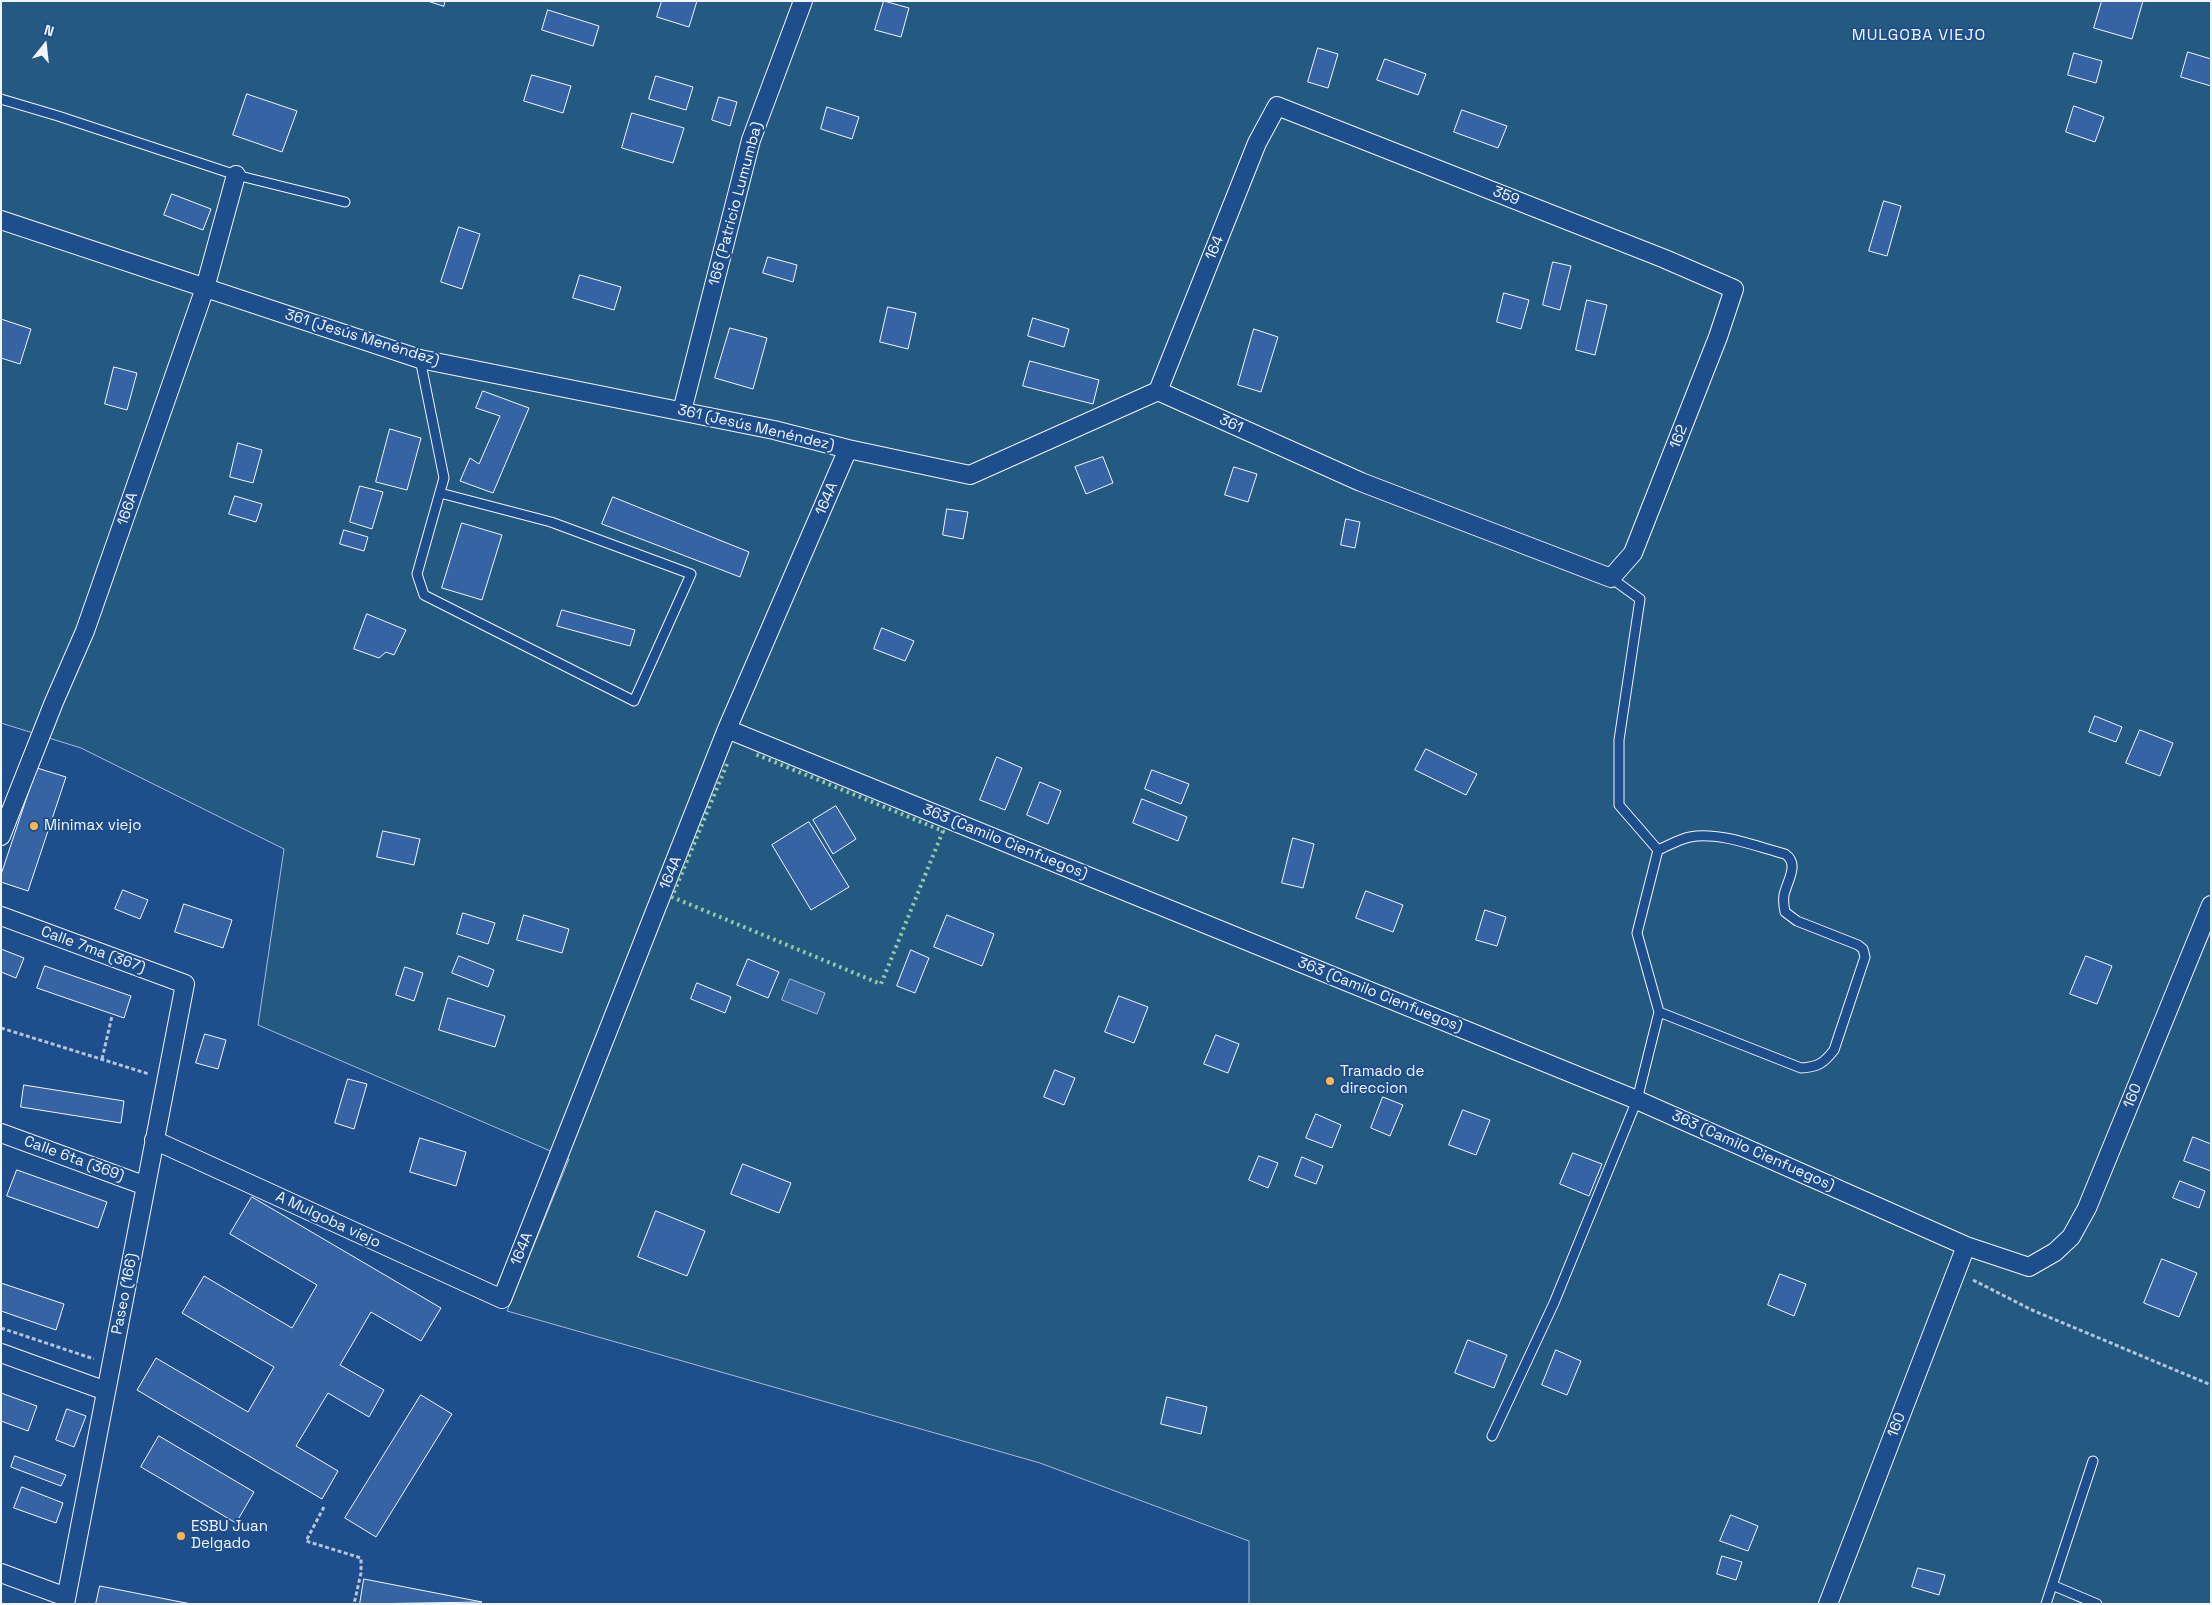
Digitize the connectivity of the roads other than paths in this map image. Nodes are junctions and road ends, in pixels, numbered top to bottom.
1 (803, 1) edge
2 (1, 99) edge
3 (1277, 106) joint
4 (236, 175) junction
5 (345, 202) dead end
6 (1, 220) edge
7 (205, 288) junction
8 (1734, 289) joint
9 (420, 359) junction
10 (1158, 391) junction
11 (682, 411) junction
12 (848, 449) junction
13 (440, 494) junction
14 (1611, 578) junction
15 (727, 729) junction
16 (1, 836) edge
17 (1658, 850) junction
18 (2211, 905) edge
19 (1, 916) edge
20 (185, 984) joint
21 (1659, 1012) junction
22 (1637, 1100) junction
23 (1, 1133) edge
24 (154, 1140) junction
25 (146, 1186) junction
26 (1966, 1246) junction
27 (2029, 1267) joint
28 (502, 1300) joint
29 (1, 1353) edge
30 (106, 1391) junction
31 (1492, 1436) dead end
32 (2093, 1461) dead end
33 (1, 1573) edge
34 (2052, 1585) junction
35 (65, 1600) edge
36 (1828, 1604) edge
37 (2046, 1604) edge
38 (2096, 1604) edge

1 - 11 street, 166 (Patricio Lumumba)
2 - 4 lane
3 - 8 street, 359
3 - 10 street, 164
4 - 5 lane
4 - 7 street, 166A
6 - 7 street, 361 (Jesús Menéndez)
7 - 9 street, 361 (Jesús Menéndez)
7 - 16 street, 166A
8 - 14 street, 162
9 - 11 street, 361 (Jesús Menéndez)
9 - 13 lane
10 - 12 street
10 - 14 street, 361
11 - 12 street, 361 (Jesús Menéndez)
12 - 15 street, 164A
13 - 13 lane
14 - 17 lane
15 - 22 street, 363 (Camilo Cienfuegos)
15 - 28 street, 164A
17 - 21 lane
17 - 21 lane
18 - 27 street, 160
19 - 20 street, Calle 7ma (367)
20 - 24 street, Paseo (166)
21 - 22 lane
22 - 26 street, 363 (Camilo Cienfuegos)
22 - 31 lane
23 - 25 street, Calle 6ta (369)
24 - 25 street, Paseo (166)
24 - 28 street, A Mulgoba viejo
25 - 30 street, Paseo (166)
26 - 27 street, 363 (Camilo Cienfuegos)
26 - 36 street, 160
29 - 30 street
30 - 35 street, Paseo (166)
32 - 34 lane
33 - 35 street
34 - 37 lane
34 - 38 lane

